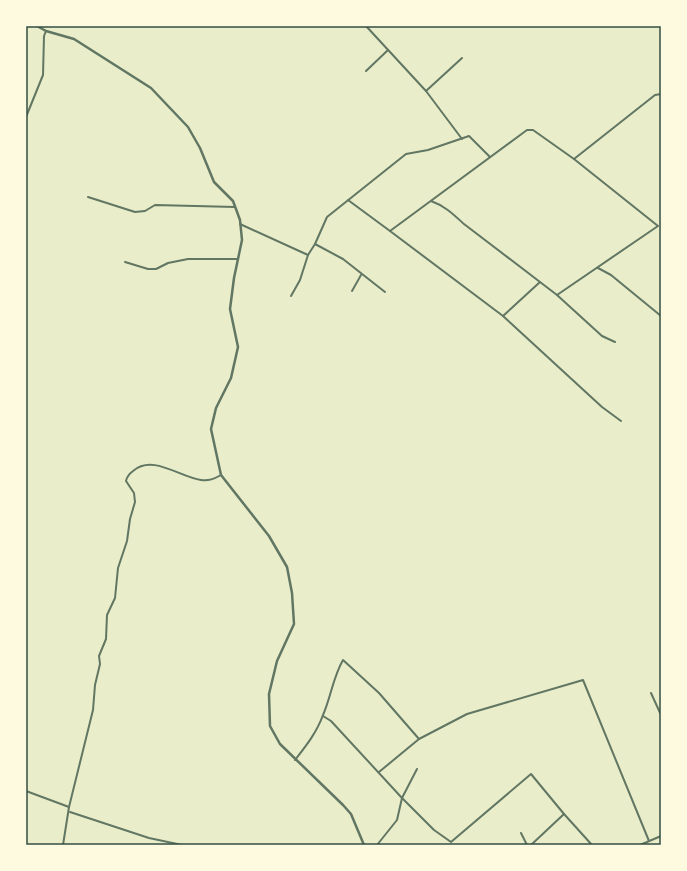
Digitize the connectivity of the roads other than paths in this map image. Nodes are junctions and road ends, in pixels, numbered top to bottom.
1 (37, 26) edge
2 (366, 26) edge
3 (46, 31) junction
4 (388, 50) junction
5 (462, 58) dead end
6 (366, 71) dead end
7 (426, 91) junction
8 (661, 94) edge
9 (26, 116) edge
10 (463, 140) junction
11 (490, 157) junction
12 (574, 159) junction
13 (88, 197) dead end
14 (348, 200) junction
15 (431, 201) junction
16 (235, 207) junction
17 (240, 224) junction
18 (390, 232) junction
19 (316, 244) junction
20 (308, 255) junction
21 (239, 259) junction
22 (125, 262) dead end
23 (598, 268) junction
24 (361, 275) junction
25 (540, 282) junction
26 (352, 291) dead end
27 (385, 292) dead end
28 (557, 295) junction
29 (291, 296) dead end
30 (503, 316) junction
31 (661, 316) edge
32 (615, 342) dead end
33 (621, 421) dead end
34 (221, 475) junction
35 (651, 693) dead end
36 (661, 715) edge
37 (323, 716) junction
38 (419, 738) junction
39 (296, 760) junction
40 (417, 769) dead end
41 (379, 772) junction
42 (26, 791) edge
43 (402, 798) junction
44 (69, 806) junction
45 (70, 812) junction
46 (564, 814) junction
47 (521, 834) dead end
48 (661, 836) edge
49 (649, 841) junction
50 (63, 845) edge
51 (182, 845) edge
52 (364, 845) edge
53 (377, 845) edge
54 (527, 845) edge
55 (531, 845) edge
56 (592, 845) edge
57 (640, 845) edge

1 - 3 street
2 - 4 street
3 - 9 street
3 - 16 street
4 - 6 street
4 - 7 street
5 - 7 street
7 - 10 street
8 - 12 street
10 - 11 street
10 - 14 street
11 - 12 street
11 - 15 street
12 - 23 street
13 - 16 street
14 - 18 street
14 - 19 street
15 - 18 street
15 - 25 street
16 - 17 street
17 - 20 street
17 - 21 street
18 - 30 street
19 - 20 street
19 - 24 street
20 - 29 street
21 - 22 street
21 - 34 street
23 - 28 street
23 - 31 street
24 - 26 street
24 - 27 street
25 - 28 street
25 - 30 street
28 - 32 street
30 - 33 street
34 - 39 street
34 - 44 street
35 - 36 street
37 - 38 street
37 - 39 street
37 - 41 street
38 - 41 street
38 - 49 street
39 - 52 street
40 - 43 street
41 - 43 street
42 - 44 street
43 - 46 street
43 - 53 street
44 - 45 street
45 - 50 street
45 - 51 street
46 - 55 street
46 - 56 street
47 - 54 street
48 - 49 street
49 - 57 street

